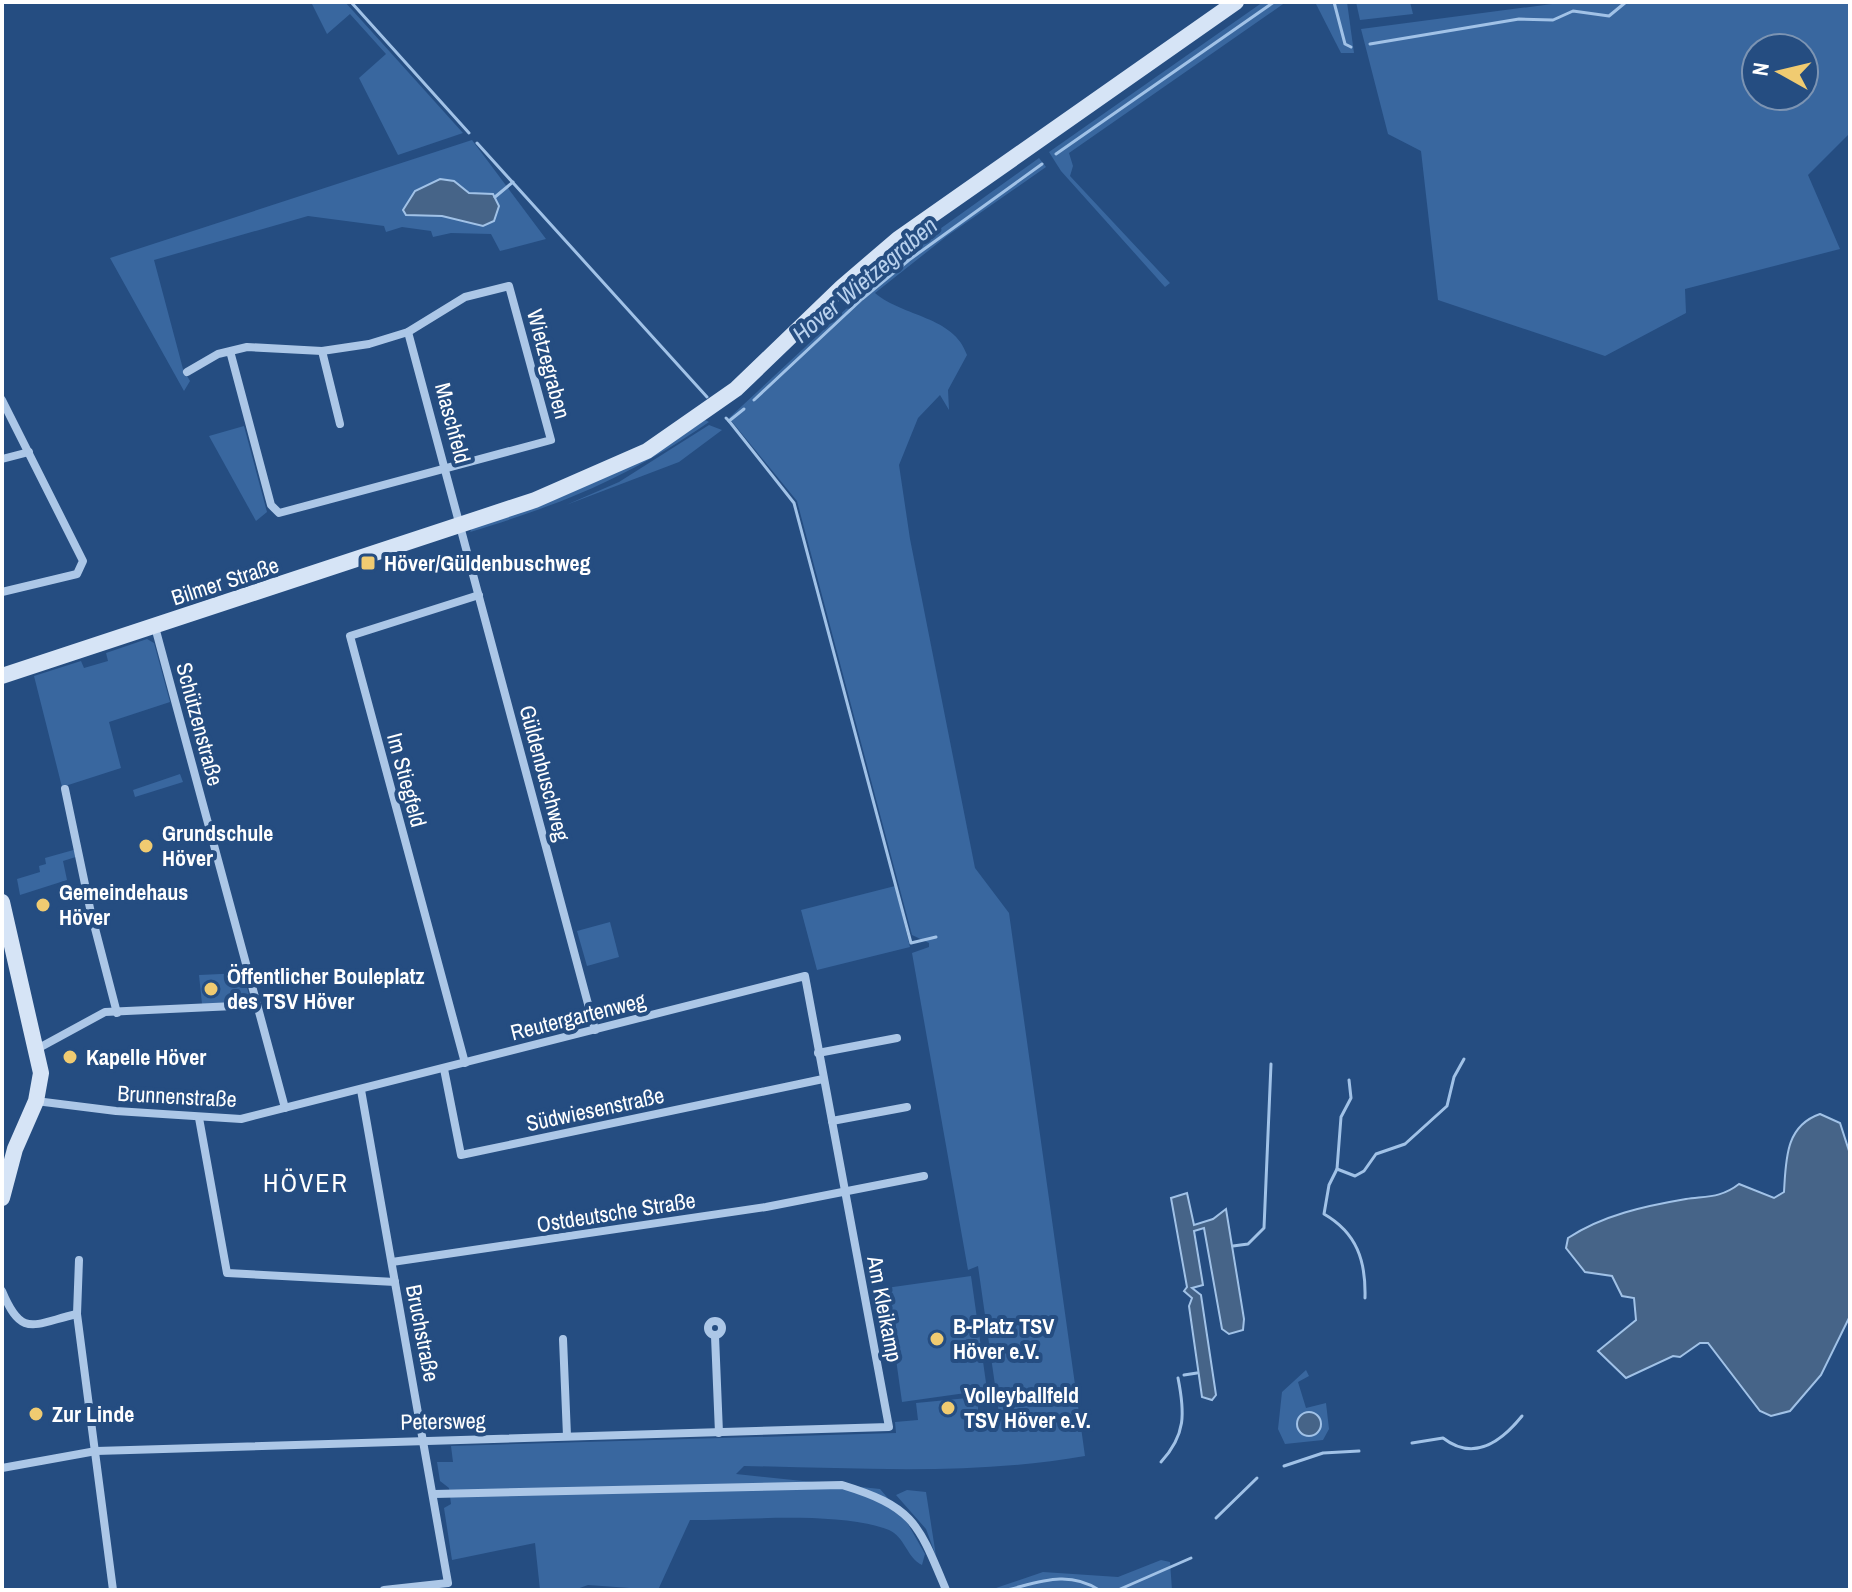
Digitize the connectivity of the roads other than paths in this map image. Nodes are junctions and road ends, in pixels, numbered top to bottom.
1 (1236, 2) edge
2 (408, 332) junction
3 (230, 351) junction
4 (322, 351) junction
5 (187, 372) dead end
6 (2, 400) edge
7 (340, 424) dead end
8 (29, 452) junction
9 (2, 459) edge
10 (447, 468) junction
11 (461, 525) junction
12 (2, 592) edge
13 (479, 595) junction
14 (155, 627) junction
15 (2, 676) edge
16 (65, 789) dead end
17 (2, 902) edge
18 (805, 976) joint
19 (256, 1005) junction
20 (117, 1013) junction
21 (595, 1030) junction
22 (897, 1038) dead end
23 (37, 1049) junction
24 (818, 1053) junction
25 (465, 1063) junction
26 (444, 1069) junction
27 (823, 1079) junction
28 (361, 1090) junction
29 (36, 1101) junction
30 (907, 1107) dead end
31 (285, 1108) junction
32 (199, 1118) junction
33 (832, 1121) junction
34 (924, 1176) dead end
35 (846, 1193) junction
36 (2, 1198) edge
37 (79, 1260) dead end
38 (392, 1262) junction
39 (395, 1282) junction
40 (2, 1291) edge
41 (77, 1314) junction
42 (715, 1336) dead end
43 (563, 1339) dead end
44 (886, 1429) joint
45 (719, 1433) junction
46 (567, 1436) junction
47 (425, 1439) junction
48 (96, 1451) junction
49 (2, 1468) edge
50 (434, 1494) junction
51 (113, 1590) edge
52 (384, 1590) edge
53 (946, 1590) edge

1 - 11 street, Bilmer Straße
2 - 4 street
2 - 10 street, Maschfeld
2 - 10 street, Wietzegraben
3 - 4 street
3 - 5 street
3 - 10 street
4 - 7 street
6 - 8 street
8 - 9 street
8 - 12 street
10 - 11 street, Maschfeld
11 - 13 street, Güldenbuschweg
11 - 14 street, Bilmer Straße
13 - 21 street, Güldenbuschweg
13 - 25 street, Im Stiegfeld
14 - 15 street, Bilmer Straße
14 - 19 street, Schützenstraße
16 - 20 street
17 - 23 street
18 - 21 street, Reutergartenweg
18 - 24 street, Am Kleikamp
19 - 20 street
19 - 31 street, Schützenstraße
20 - 23 street
21 - 25 street, Reutergartenweg
22 - 24 street
23 - 29 street
24 - 27 street, Am Kleikamp
25 - 26 street, Reutergartenweg
26 - 27 street, Südwiesenstraße
26 - 28 street, Reutergartenweg
27 - 33 street, Am Kleikamp
28 - 31 street, Brunnenstraße
28 - 38 street, Bruchstraße
29 - 32 street, Brunnenstraße
29 - 36 street
30 - 33 street
31 - 32 street, Brunnenstraße
32 - 39 street
33 - 35 street, Am Kleikamp
34 - 35 street
35 - 38 street, Ostdeutsche Straße
35 - 44 street, Am Kleikamp
37 - 41 street
38 - 39 street, Bruchstraße
39 - 47 street, Bruchstraße
40 - 41 street
41 - 48 street
42 - 45 street
43 - 46 street
44 - 45 street, Petersweg
45 - 46 street, Petersweg
46 - 47 street, Petersweg
47 - 48 street, Petersweg
47 - 50 street, Bruchstraße
48 - 49 street, Petersweg
48 - 51 street
50 - 52 street, Bruchstraße
50 - 53 street

